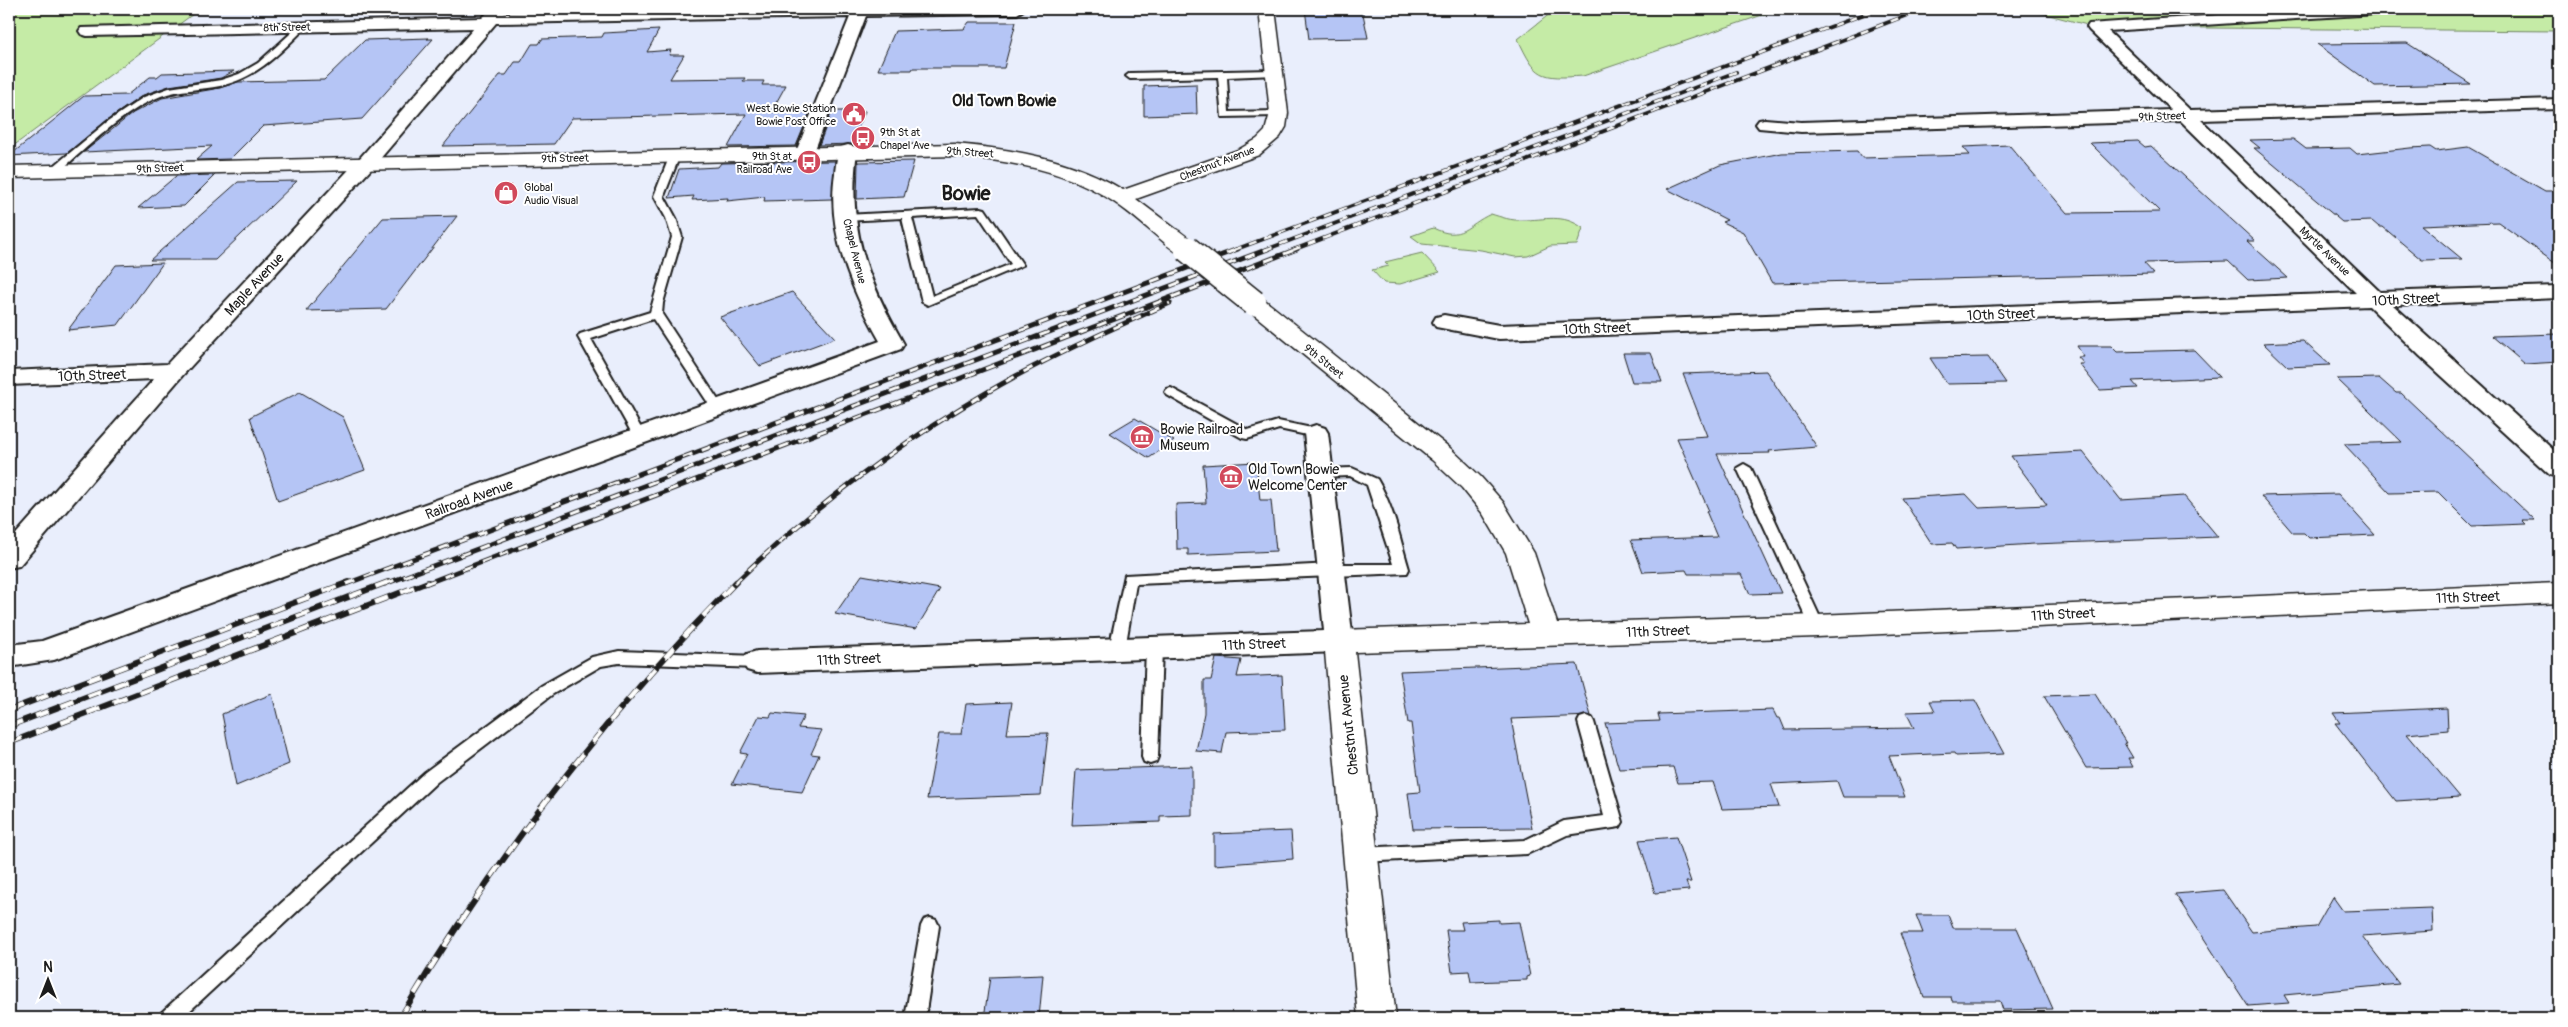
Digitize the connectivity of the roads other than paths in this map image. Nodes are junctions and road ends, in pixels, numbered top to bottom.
1 (1002, 9) edge
2 (1017, 9) edge
3 (1267, 9) edge
4 (2376, 9) edge
5 (860, 12) junction
6 (492, 16) edge
7 (301, 27) junction
8 (87, 31) dead end
9 (1273, 73) junction
10 (1222, 74) junction
11 (1130, 76) dead end
12 (2559, 104) edge
13 (1279, 113) junction
14 (2186, 115) junction
15 (1766, 124) dead end
16 (848, 151) junction
17 (805, 152) junction
18 (674, 155) junction
19 (366, 163) junction
20 (54, 171) junction
21 (9, 172) edge
22 (1121, 197) junction
23 (906, 215) junction
24 (846, 218) junction
25 (2559, 292) edge
26 (2376, 301) junction
27 (656, 314) junction
28 (1444, 322) dead end
29 (894, 344) joint
30 (174, 371) junction
31 (9, 378) edge
32 (1171, 392) dead end
33 (718, 409) junction
34 (1316, 433) joint
35 (640, 437) junction
36 (1744, 468) dead end
37 (2559, 469) edge
38 (1320, 473) junction
39 (9, 559) edge
40 (1332, 569) junction
41 (2559, 593) edge
42 (1818, 626) junction
43 (1546, 634) junction
44 (1340, 641) junction
45 (1154, 648) junction
46 (1117, 649) junction
47 (9, 656) edge
48 (757, 662) joint
49 (1586, 722) dead end
50 (1150, 757) dead end
51 (1360, 855) junction
52 (930, 926) dead end
53 (169, 1018) edge
54 (915, 1018) edge
55 (1378, 1018) edge

1 - 2 street, 8th Street
1 - 5 street, 8th Street
3 - 9 main road, Chestnut Avenue
4 - 14 street, Myrtle Avenue
5 - 6 street, 8th Street
5 - 17 street
6 - 7 street, 8th Street
6 - 19 street, Maple Avenue
7 - 8 street, 8th Street
7 - 20 lane
9 - 10 lane
9 - 13 main road, Chestnut Avenue
10 - 11 lane
10 - 13 lane
12 - 14 street, 9th Street
13 - 22 main road, Chestnut Avenue
14 - 15 street, 9th Street
14 - 26 street, Myrtle Avenue
16 - 17 main road, 9th Street
16 - 22 main road, 9th Street
16 - 24 street, Chapel Avenue
17 - 18 main road, 9th Street
18 - 19 main road, 9th Street
18 - 27 lane
19 - 20 main road, 9th Street
19 - 30 street, Maple Avenue
20 - 21 main road, 9th Street
22 - 43 main road, 9th Street, bridge
23 - 23 lane
23 - 24 lane
24 - 29 street, Chapel Avenue
25 - 26 street, 10th Street
26 - 28 street, 10th Street
26 - 37 street, Myrtle Avenue
27 - 33 lane
27 - 35 lane
29 - 33 street, Railroad Avenue
30 - 31 street, 10th Street
30 - 39 street, Maple Avenue
32 - 34 lane
33 - 35 street, Railroad Avenue
34 - 38 street, Chestnut Avenue
35 - 47 street, Railroad Avenue
36 - 42 lane
38 - 40 street, Chestnut Avenue
38 - 40 lane
40 - 44 street, Chestnut Avenue
40 - 46 lane
41 - 42 main road, 11th Street
42 - 43 main road, 11th Street
43 - 44 main road, 11th Street
44 - 45 street, 11th Street
44 - 51 main road, Chestnut Avenue
45 - 46 street, 11th Street
45 - 50 lane
46 - 48 street, 11th Street
48 - 53 lane
49 - 51 lane
51 - 55 main road, Chestnut Avenue
52 - 54 lane

